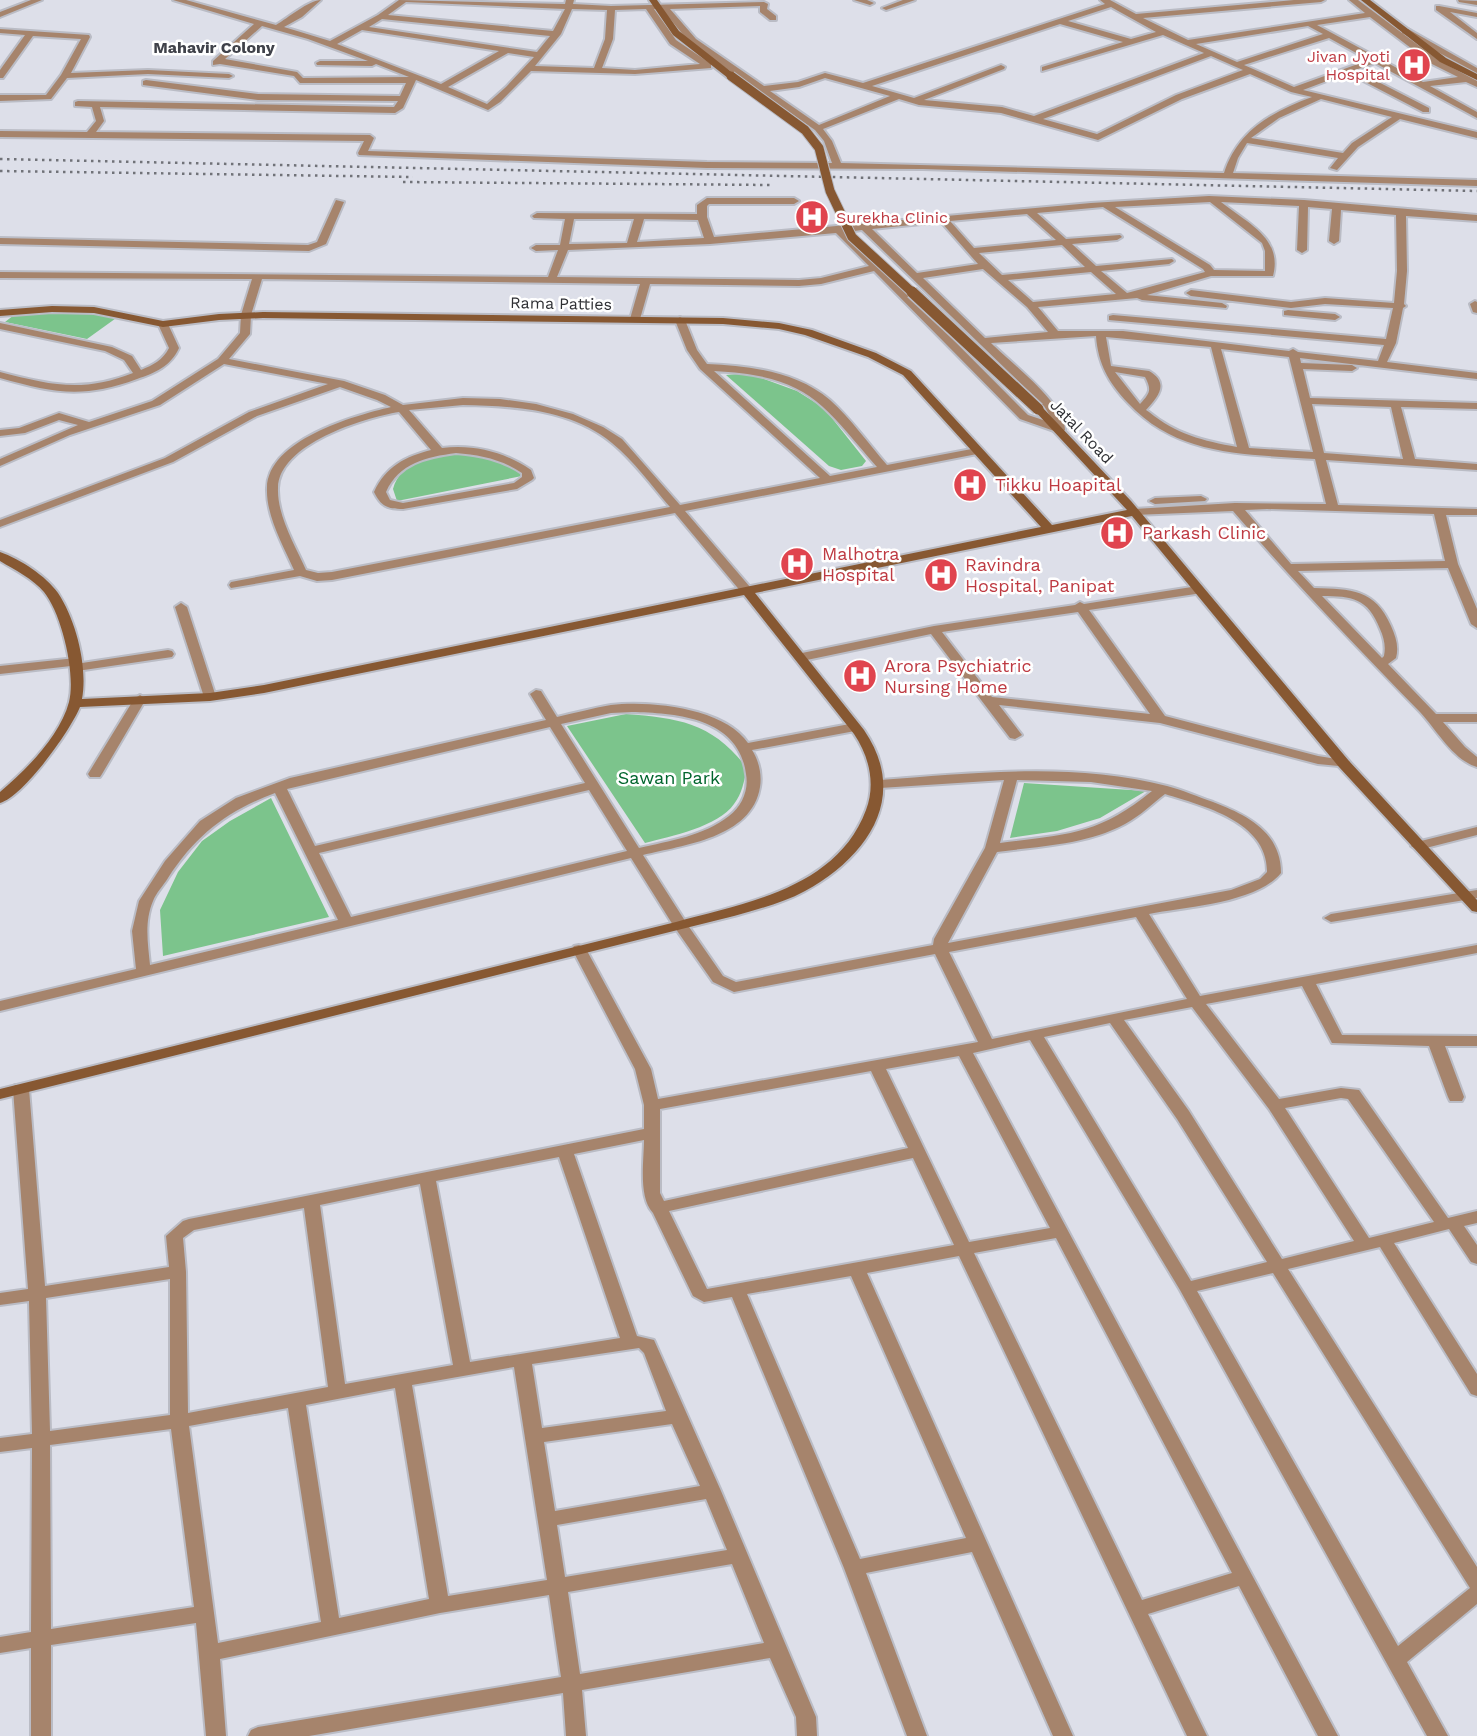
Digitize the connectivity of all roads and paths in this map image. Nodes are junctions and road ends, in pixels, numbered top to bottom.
1 (38, 0) edge
2 (179, 0) edge
3 (317, 0) edge
4 (404, 0) edge
5 (858, 0) edge
6 (1321, 0) edge
7 (1353, 0) edge
8 (1365, 0) edge
9 (1462, 0) edge
10 (907, 1) edge
11 (1111, 1) edge
12 (764, 2) edge
13 (570, 3) edge
14 (870, 3) dead end
15 (1477, 3) edge
16 (888, 4) edge
17 (656, 5) edge
18 (611, 8) junction
19 (1371, 14) junction
20 (0, 15) edge
21 (1477, 15) edge
22 (1137, 16) junction
23 (381, 17) junction
24 (773, 18) dead end
25 (1060, 22) junction
26 (259, 24) junction
27 (1310, 24) junction
28 (276, 28) junction
29 (362, 28) junction
30 (475, 28) junction
31 (1404, 30) junction
32 (0, 31) edge
33 (1163, 32) junction
34 (30, 34) junction
35 (557, 34) junction
36 (1329, 35) junction
37 (1477, 37) edge
38 (457, 42) junction
39 (1132, 42) junction
40 (1186, 43) junction
41 (331, 44) junction
42 (507, 50) junction
43 (1209, 54) junction
44 (538, 55) junction
45 (1376, 60) junction
46 (219, 61) junction
47 (320, 63) dead end
48 (384, 64) junction
49 (1236, 65) junction
50 (1001, 67) dead end
51 (527, 68) junction
52 (1045, 69) dead end
53 (1348, 70) junction
54 (597, 71) junction
55 (1249, 71) junction
56 (1477, 71) edge
57 (201, 75) junction
58 (0, 76) edge
59 (65, 76) junction
60 (229, 76) dead end
61 (1477, 77) edge
62 (413, 79) junction
63 (1466, 79) junction
64 (146, 83) dead end
65 (1477, 84) edge
66 (1419, 85) junction
67 (863, 86) junction
68 (440, 88) junction
69 (763, 89) junction
70 (1294, 90) junction
71 (898, 96) junction
72 (1319, 97) junction
73 (0, 98) edge
74 (402, 99) junction
75 (915, 101) junction
76 (78, 104) dead end
77 (97, 104) junction
78 (1426, 110) dead end
79 (1477, 115) edge
80 (1397, 117) junction
81 (1037, 118) junction
82 (818, 128) junction
83 (0, 134) edge
84 (89, 135) junction
85 (1477, 135) edge
86 (1245, 140) junction
87 (1343, 156) junction
88 (837, 165) junction
89 (1334, 168) dead end
90 (1228, 174) junction
91 (1477, 183) edge
92 (1212, 199) junction
93 (794, 201) dead end
94 (339, 202) dead end
95 (1304, 203) junction
96 (1106, 205) junction
97 (1337, 206) junction
98 (1030, 212) junction
99 (1401, 214) junction
100 (537, 216) dead end
101 (570, 216) junction
102 (640, 216) junction
103 (702, 217) junction
104 (1477, 218) edge
105 (943, 220) junction
106 (864, 227) junction
107 (838, 229) junction
108 (1117, 237) dead end
109 (0, 241) edge
110 (710, 241) junction
111 (1064, 242) junction
112 (1334, 242) dead end
113 (631, 247) junction
114 (536, 248) dead end
115 (564, 248) junction
116 (1302, 250) dead end
117 (974, 251) junction
118 (1169, 261) dead end
119 (985, 266) junction
120 (878, 268) junction
121 (1094, 268) junction
122 (1211, 273) junction
123 (0, 275) edge
124 (258, 276) junction
125 (916, 276) junction
126 (1001, 278) junction
127 (551, 281) junction
128 (646, 281) junction
129 (1191, 293) junction
130 (1128, 296) junction
131 (1105, 298) junction
132 (1031, 305) junction
133 (1179, 306) junction
134 (1401, 306) junction
135 (0, 313) edge
136 (246, 315) junction
137 (1113, 317) dead end
138 (1335, 317) dead end
139 (635, 319) junction
140 (680, 320) junction
141 (1170, 323) junction
142 (163, 324) junction
143 (0, 326) edge
144 (1101, 333) junction
145 (1055, 334) junction
146 (1169, 338) junction
147 (1355, 339) junction
148 (982, 341) junction
149 (1391, 343) junction
150 (1215, 344) junction
151 (1293, 352) junction
152 (1352, 359) junction
153 (222, 361) junction
154 (1382, 363) junction
155 (1297, 366) junction
156 (704, 367) junction
157 (1107, 368) junction
158 (1427, 369) junction
159 (139, 374) junction
160 (0, 375) edge
161 (1474, 376) edge
162 (340, 383) junction
163 (66, 391) junction
164 (1477, 392) edge
165 (1307, 401) junction
166 (1395, 403) junction
167 (1477, 406) edge
168 (400, 408) junction
169 (1141, 409) junction
170 (59, 416) junction
171 (88, 425) junction
172 (27, 429) junction
173 (1059, 430) junction
174 (0, 433) edge
175 (46, 441) junction
176 (977, 451) junction
177 (1244, 451) junction
178 (438, 452) junction
179 (1322, 457) junction
180 (0, 463) edge
181 (1410, 463) junction
182 (1477, 467) edge
183 (884, 468) junction
184 (827, 479) junction
185 (1332, 504) junction
186 (1235, 506) junction
187 (1131, 508) junction
188 (677, 509) junction
189 (1436, 510) junction
190 (1477, 513) edge
191 (0, 524) edge
192 (1047, 527) junction
193 (0, 556) edge
194 (1452, 564) junction
195 (1289, 568) junction
196 (301, 572) junction
197 (235, 585) dead end
198 (746, 590) junction
199 (1198, 590) junction
200 (1311, 592) junction
201 (1080, 606) junction
202 (181, 607) dead end
203 (1477, 624) edge
204 (934, 630) junction
205 (168, 654) dead end
206 (802, 657) junction
207 (77, 664) junction
208 (1380, 664) junction
209 (0, 670) edge
210 (536, 694) dead end
211 (210, 697) junction
212 (140, 699) junction
213 (988, 700) junction
214 (75, 703) junction
215 (1433, 718) junction
216 (1477, 718) edge
217 (1160, 719) junction
218 (552, 724) junction
219 (855, 727) junction
220 (1015, 735) dead end
221 (748, 747) junction
222 (1477, 763) edge
223 (1344, 764) junction
224 (95, 774) dead end
225 (1012, 775) junction
226 (880, 784) junction
227 (592, 785) junction
228 (279, 787) junction
229 (1163, 789) junction
230 (0, 799) edge
231 (1477, 831) edge
232 (1418, 846) junction
233 (992, 848) junction
234 (311, 851) junction
235 (636, 852) junction
236 (1471, 895) edge
237 (1477, 908) edge
238 (1141, 913) junction
239 (1331, 918) dead end
240 (346, 922) junction
241 (680, 925) junction
242 (579, 949) junction
243 (940, 949) junction
244 (1477, 949) edge
245 (143, 971) junction
246 (1307, 981) junction
247 (1196, 1002) junction
248 (0, 1006) edge
249 (1114, 1017) junction
250 (1034, 1034) junction
251 (1435, 1040) junction
252 (1477, 1041) edge
253 (987, 1044) junction
254 (964, 1050) junction
255 (876, 1065) junction
256 (21, 1088) junction
257 (0, 1094) edge
258 (1457, 1097) dead end
259 (652, 1105) junction
260 (1275, 1105) junction
261 (650, 1133) junction
262 (564, 1149) junction
263 (916, 1152) junction
264 (427, 1179) junction
265 (311, 1202) junction
266 (657, 1208) junction
267 (1477, 1217) edge
268 (1449, 1224) junction
269 (1059, 1232) junction
270 (1384, 1240) junction
271 (1365, 1245) junction
272 (962, 1249) junction
273 (1477, 1258) edge
274 (1278, 1264) junction
275 (856, 1268) junction
276 (178, 1272) junction
277 (1187, 1288) junction
278 (738, 1292) junction
279 (37, 1294) junction
280 (0, 1299) edge
281 (630, 1342) junction
282 (522, 1359) junction
283 (463, 1369) junction
284 (403, 1382) junction
285 (1477, 1389) edge
286 (338, 1394) junction
287 (296, 1400) junction
288 (677, 1416) junction
289 (179, 1421) junction
290 (536, 1436) junction
291 (41, 1439) junction
292 (0, 1445) edge
293 (712, 1491) junction
294 (546, 1520) junction
295 (979, 1543) junction
296 (738, 1556) junction
297 (854, 1568) junction
298 (1244, 1577) junction
299 (1477, 1583) edge
300 (557, 1585) junction
301 (1477, 1593) edge
302 (440, 1605) junction
303 (1136, 1610) junction
304 (202, 1614) junction
305 (331, 1626) junction
306 (39, 1637) junction
307 (0, 1644) edge
308 (776, 1649) junction
309 (210, 1653) junction
310 (1395, 1660) junction
311 (572, 1683) junction
312 (41, 1736) edge
313 (216, 1736) edge
314 (258, 1736) edge
315 (576, 1736) edge
316 (807, 1736) edge
317 (916, 1736) edge
318 (1063, 1736) edge
319 (1197, 1736) edge
320 (1328, 1736) edge
321 (1438, 1736) edge

1 - 20 street
2 - 26 street
3 - 28 street
4 - 13 street
4 - 23 street
5 - 14 street
6 - 22 street
7 - 19 street
8 - 31 street
9 - 15 street
10 - 16 street
11 - 22 street
11 - 25 street
12 - 17 street
12 - 24 street
13 - 18 street
13 - 35 street
17 - 18 street
17 - 54 street
17 - 69 street
17 - 173 street, Jatal Road, bridge
18 - 54 street
19 - 27 street
19 - 63 street
21 - 37 street
22 - 33 street
23 - 29 street
23 - 30 street
25 - 39 street
25 - 67 street
26 - 28 street
26 - 46 street
27 - 36 street
27 - 40 street
28 - 41 street
29 - 38 street
29 - 41 street
30 - 35 street
30 - 38 street
31 - 56 street
31 - 61 street
32 - 34 street
33 - 39 street
33 - 40 street
34 - 58 street
34 - 59 street
35 - 44 street
36 - 45 street
36 - 49 street
38 - 42 street
39 - 52 street
40 - 43 street
41 - 48 street
42 - 44 street
42 - 68 street
43 - 49 street
43 - 81 street
44 - 51 street
45 - 53 street
45 - 66 street
46 - 57 street
46 - 62 street
47 - 48 street
48 - 62 street
49 - 55 street
50 - 75 street
51 - 54 street
51 - 68 street
53 - 70 street
53 - 78 street
55 - 70 street
55 - 81 street
57 - 59 street
57 - 60 street
59 - 73 street
62 - 68 street
62 - 74 street
63 - 65 street
63 - 66 street
64 - 74 street
66 - 79 street
67 - 69 street
67 - 71 street
69 - 82 street
70 - 72 street
71 - 75 street
71 - 82 street
72 - 80 street
72 - 86 street
74 - 77 street
75 - 81 street
76 - 77 street
77 - 84 street
80 - 85 street
80 - 87 street
82 - 88 street
83 - 84 street
84 - 88 street
86 - 87 street
86 - 90 street
87 - 89 street
88 - 90 street
90 - 91 street
92 - 95 street
92 - 96 street
92 - 122 street
93 - 103 street
94 - 109 street
95 - 97 street
95 - 116 street
96 - 98 street
96 - 122 street
97 - 99 street
97 - 112 street
98 - 105 street
98 - 111 street
99 - 104 street
99 - 134 street
100 - 101 street
101 - 102 street
101 - 115 street
102 - 103 street
102 - 113 street
103 - 110 street
105 - 106 street
105 - 117 street
106 - 107 street
106 - 125 street
107 - 110 street
107 - 120 street
108 - 111 street
110 - 113 street
111 - 117 street
111 - 121 street
113 - 115 street
114 - 115 street
115 - 127 street
117 - 119 street
118 - 121 street
119 - 125 street
119 - 126 street
120 - 128 street
120 - 173 street
121 - 126 street
121 - 130 street
122 - 129 street
122 - 130 street
123 - 124 street
124 - 127 street
124 - 136 street
125 - 148 street
126 - 132 street
127 - 128 street
128 - 139 street
129 - 133 street
129 - 134 street
130 - 131 street
130 - 133 street
131 - 132 street
131 - 133 street
132 - 145 street
133 - 138 street
133 - 141 street
134 - 149 street
135 - 142 street, Rama Patties
136 - 139 street, Rama Patties
136 - 142 street, Rama Patties
136 - 153 street
137 - 141 street
139 - 140 street, Rama Patties
140 - 156 street
140 - 176 street, Rama Patties
141 - 146 street
141 - 147 street
142 - 159 street
143 - 159 street
144 - 145 street
144 - 146 street
144 - 157 street
145 - 148 street
146 - 150 street
147 - 149 street
147 - 152 street
148 - 173 street
149 - 154 street
150 - 151 street
150 - 177 street
151 - 152 street
151 - 155 street
152 - 154 street
153 - 162 street
153 - 171 street
154 - 158 street
155 - 158 street
155 - 165 street
156 - 183 street
156 - 184 street
157 - 169 street
157 - 169 street
158 - 161 street
159 - 163 street
160 - 163 street
161 - 164 street
162 - 168 street
162 - 191 street
163 - 170 street
165 - 166 street
165 - 179 street
166 - 167 street
166 - 181 street
168 - 178 street
168 - 188 street
168 - 196 street
169 - 177 street
170 - 171 street
170 - 172 street
171 - 175 street
172 - 174 street
172 - 175 street
173 - 187 street, Jatal Road
175 - 180 street
176 - 183 street
176 - 192 street, Rama Patties
177 - 179 street
178 - 178 street
179 - 181 street
179 - 185 street
181 - 182 street
183 - 184 street
184 - 188 street
185 - 186 street
185 - 187 street
185 - 189 street
186 - 187 street
186 - 195 street
187 - 192 street
187 - 199 street, Jatal Road
188 - 196 street
188 - 198 street
189 - 190 street
189 - 194 street
192 - 198 street
193 - 207 street
194 - 195 street
194 - 203 street
195 - 200 street
196 - 197 street
198 - 206 street
198 - 211 street
199 - 201 street
199 - 223 street, Jatal Road
200 - 208 street
200 - 208 street
201 - 204 street
201 - 217 street
202 - 211 street
204 - 206 street
204 - 213 street
205 - 207 street
206 - 219 street
207 - 209 street
207 - 214 street
208 - 215 street
210 - 218 street
211 - 212 street
212 - 214 street
212 - 224 street
213 - 217 street
213 - 220 street
214 - 230 street
215 - 216 street
215 - 222 street
217 - 223 street
218 - 221 street
218 - 227 street
218 - 228 street
219 - 221 street
219 - 226 street
221 - 235 street
223 - 232 street, Jatal Road
225 - 226 street
225 - 229 street
225 - 233 street
226 - 241 street
227 - 234 street
227 - 235 street
228 - 234 street
228 - 245 street
229 - 233 street
229 - 238 street
231 - 232 street
232 - 236 street, Jatal Road
233 - 243 street
234 - 240 street
235 - 240 street
235 - 241 street
236 - 237 street, Jatal Road
236 - 239 street
238 - 243 street
238 - 247 street
240 - 245 street
241 - 242 street
241 - 243 street
242 - 256 street
242 - 259 street
243 - 253 street
244 - 246 street
245 - 248 street
246 - 247 street
246 - 251 street
247 - 249 street
247 - 260 street
249 - 250 street
249 - 274 street
250 - 253 street
250 - 277 street
251 - 252 street
251 - 258 street
253 - 254 street
254 - 255 street
254 - 269 street
255 - 259 street
255 - 263 street
256 - 257 street
256 - 279 street
259 - 261 street
260 - 268 street
260 - 271 street
261 - 262 street
261 - 266 street
262 - 264 street
262 - 281 street
263 - 266 street
263 - 272 street
264 - 265 street
264 - 283 street
265 - 276 street
265 - 286 street
266 - 278 street
267 - 268 street
268 - 270 street
268 - 273 street
269 - 272 street
269 - 298 street
270 - 271 street
270 - 285 street
271 - 274 street
272 - 275 street
272 - 303 street
274 - 277 street
274 - 299 street
275 - 278 street
275 - 295 street
276 - 279 street
276 - 289 street
277 - 310 street
278 - 297 street
279 - 280 street
279 - 291 street
281 - 282 street
281 - 288 street
282 - 283 street
282 - 290 street
283 - 284 street
284 - 286 street
284 - 302 street
286 - 287 street
287 - 289 street
287 - 305 street
288 - 290 street
288 - 293 street
289 - 291 street
289 - 304 street
290 - 294 street
291 - 292 street
291 - 306 street
293 - 294 street
293 - 296 street
294 - 300 street
295 - 297 street
295 - 318 street
296 - 300 street
296 - 308 street
297 - 317 street
298 - 303 street
298 - 320 street
300 - 302 street
300 - 311 street
301 - 310 street
302 - 305 street
303 - 319 street
304 - 306 street
304 - 309 street
305 - 309 street
306 - 307 street
306 - 312 street
308 - 311 street
308 - 316 street
309 - 313 street
310 - 321 street
311 - 314 street
311 - 315 street

